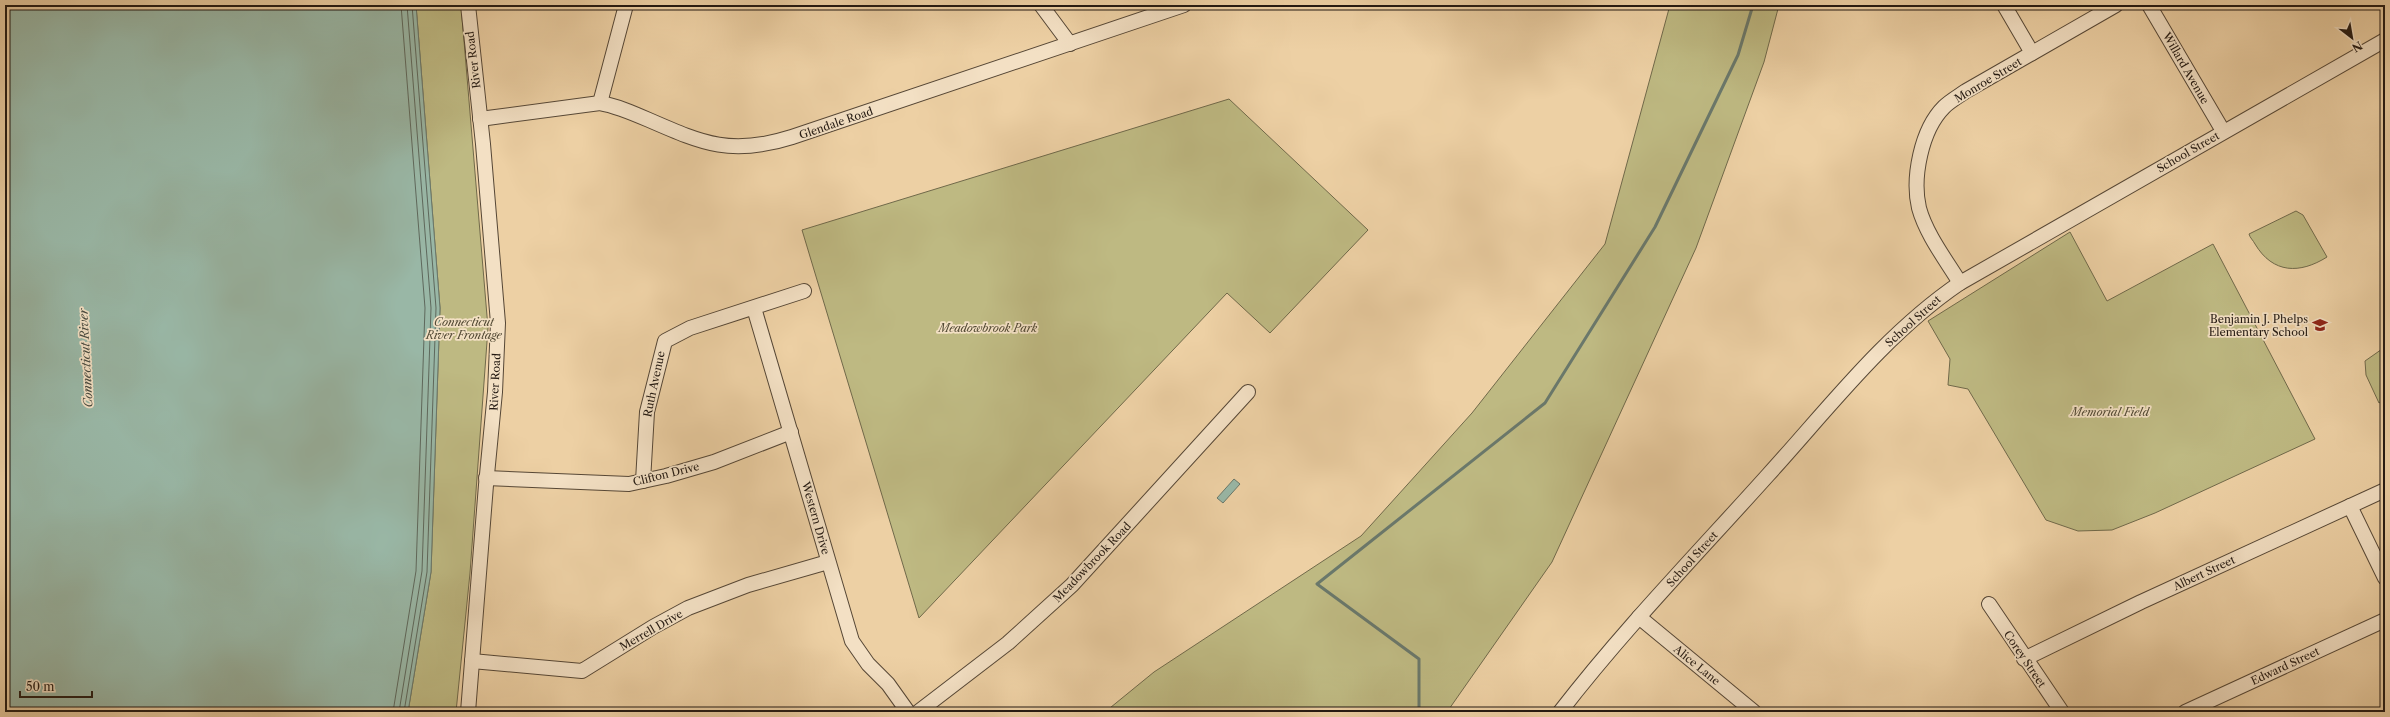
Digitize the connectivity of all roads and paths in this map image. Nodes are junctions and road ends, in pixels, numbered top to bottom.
1 (468, 5) edge
2 (626, 5) edge
3 (1041, 5) edge
4 (1184, 5) edge
5 (2004, 5) edge
6 (2116, 5) edge
7 (2149, 5) edge
8 (2385, 40) edge
9 (1070, 44) junction
10 (2032, 53) junction
11 (600, 104) junction
12 (480, 119) junction
13 (2223, 131) junction
14 (1960, 283) junction
15 (804, 291) dead end
16 (754, 308) junction
17 (1248, 392) dead end
18 (791, 432) junction
19 (486, 478) junction
20 (642, 481) junction
21 (2385, 490) edge
22 (2350, 506) junction
23 (828, 562) junction
24 (2385, 578) edge
25 (1990, 604) dead end
26 (1639, 617) junction
27 (2385, 620) edge
28 (2024, 659) junction
29 (472, 661) junction
30 (468, 712) edge
31 (908, 712) edge
32 (918, 712) edge
33 (1560, 712) edge
34 (1754, 712) edge
35 (2062, 712) edge
36 (2185, 712) edge

1 - 12 street, River Road
2 - 11 street
3 - 9 street
4 - 9 street, Glendale Road
5 - 10 street
6 - 10 street, Monroe Street
7 - 13 street, Willard Avenue
8 - 13 street, School Street
9 - 11 street, Glendale Road
10 - 14 street, Monroe Street
11 - 12 street, Glendale Road
12 - 19 street, River Road
13 - 14 street, School Street
14 - 26 street, School Street
15 - 16 street, Ruth Avenue
16 - 18 street, Western Drive
16 - 20 street, Ruth Avenue
17 - 32 street, Meadowbrook Road
18 - 20 street, Clifton Drive
18 - 23 street, Western Drive
19 - 20 street, Clifton Drive
19 - 29 street, River Road
21 - 22 street, Albert Street
22 - 24 street
22 - 28 street, Albert Street
23 - 29 street, Merrell Drive
23 - 31 street, Western Drive
25 - 28 street, Corey Street
26 - 33 street, School Street
26 - 34 street, Alice Lane
27 - 36 street, Edward Street
28 - 35 street, Corey Street
29 - 30 street, River Road

